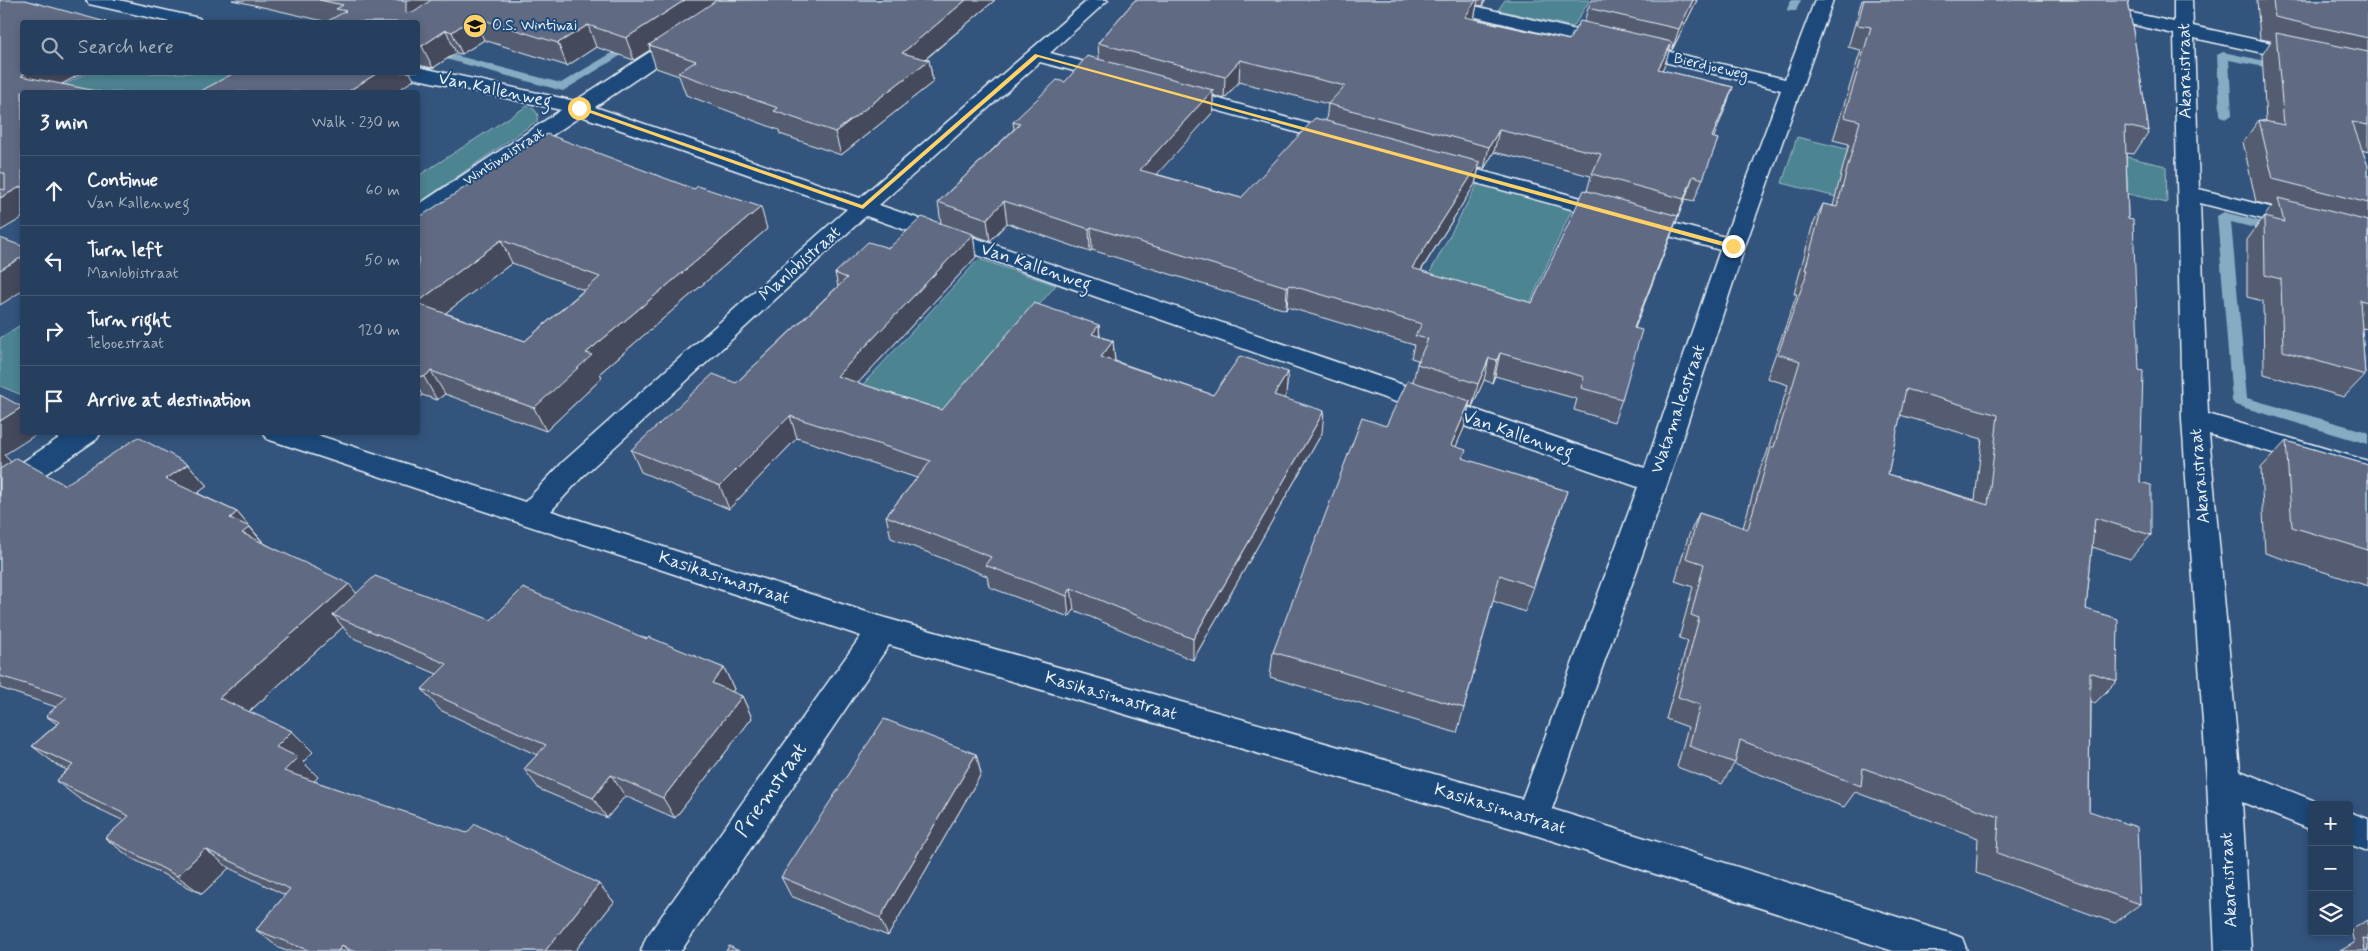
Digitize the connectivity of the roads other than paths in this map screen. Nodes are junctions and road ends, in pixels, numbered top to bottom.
1 (741, 0) edge
2 (1099, 0) edge
3 (1426, 0) edge
4 (1824, 0) edge
5 (2046, 0) edge
6 (2183, 0) edge
7 (109, 1) edge
8 (184, 20) edge
9 (2184, 30) junction
10 (1037, 55) junction
11 (2368, 70) edge
12 (420, 74) edge
13 (1133, 81) edge
14 (1790, 86) junction
15 (1161, 89) edge
16 (579, 108) junction
17 (1361, 144) edge
18 (1418, 160) edge
19 (2188, 193) junction
20 (863, 207) junction
21 (420, 214) edge
22 (2368, 240) edge
23 (1733, 246) junction
24 (2195, 420) junction
25 (84, 435) edge
26 (285, 435) edge
27 (2368, 471) edge
28 (1654, 482) junction
29 (0, 491) edge
30 (530, 515) junction
31 (882, 630) junction
32 (2224, 780) junction
33 (2308, 812) edge
34 (1532, 818) junction
35 (2353, 829) edge
36 (2368, 835) edge
37 (659, 951) edge
38 (1949, 951) edge
39 (2233, 951) edge

1 - 16 street, Wintiwaistraat
2 - 10 street, Manlobistraat
3 - 14 street, Bierdjoeweg
4 - 14 street, Watamaleostraat
5 - 9 street
6 - 9 street, Akaraistraat
7 - 8 street
9 - 11 street
9 - 19 street, Akaraistraat
10 - 13 street
10 - 20 street, Manlobistraat
12 - 16 street, Van Kallenweg
14 - 23 street, Watamaleostraat
15 - 17 street
16 - 20 street, Van Kallenweg
16 - 21 street, Wintiwaistraat
18 - 23 street
19 - 22 street
19 - 24 street, Akaraistraat
20 - 28 street, Van Kallenweg
20 - 30 street, Manlobistraat
23 - 28 street, Watamaleostraat
24 - 27 street
24 - 32 street, Akaraistraat
25 - 29 street
26 - 30 street, Kasikasimastraat
28 - 34 street, Watamaleostraat
30 - 31 street, Kasikasimastraat
31 - 34 street, Kasikasimastraat
31 - 37 street, Priemstraat
32 - 33 street
32 - 39 street, Akaraistraat
34 - 38 street, Kasikasimastraat
35 - 36 street

